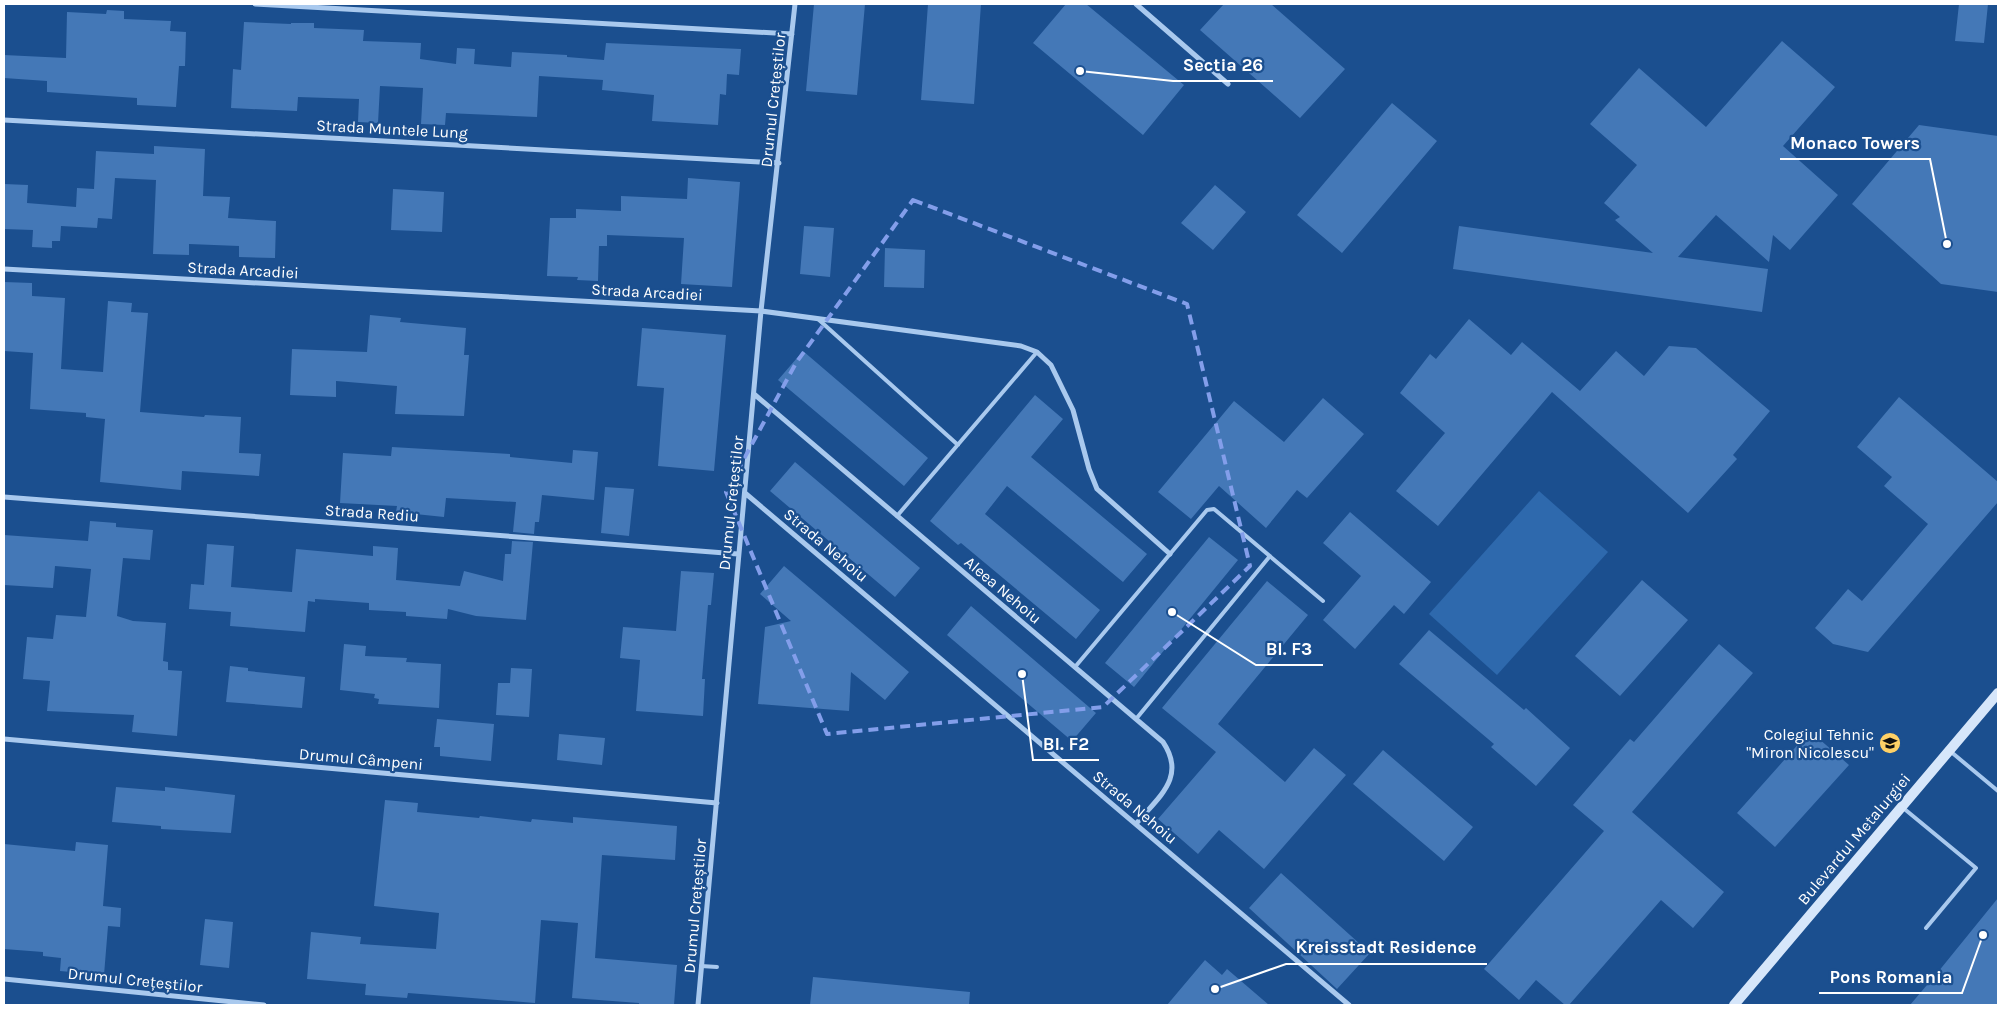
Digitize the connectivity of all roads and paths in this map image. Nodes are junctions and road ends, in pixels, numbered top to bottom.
1 (255, 4) edge
2 (795, 4) edge
3 (1136, 4) edge
4 (792, 34) junction
5 (1228, 84) dead end
6 (4, 120) edge
7 (778, 163) junction
8 (4, 269) edge
9 (761, 311) junction
10 (818, 319) junction
11 (1037, 352) junction
12 (754, 394) junction
13 (958, 445) junction
14 (745, 493) junction
15 (4, 497) edge
16 (897, 516) junction
17 (738, 554) junction
18 (1170, 554) junction
19 (1270, 556) junction
20 (1323, 601) dead end
21 (1075, 667) junction
22 (1998, 693) edge
23 (1136, 719) junction
24 (4, 739) edge
25 (1950, 751) junction
26 (1998, 792) edge
27 (717, 803) junction
28 (1902, 807) junction
29 (1136, 824) junction
30 (1926, 928) dead end
31 (702, 966) junction
32 (717, 967) dead end
33 (4, 979) edge
34 (264, 1005) edge
35 (698, 1005) edge
36 (1349, 1005) edge
37 (1734, 1005) edge

1 - 4 street
2 - 4 street, Drumul Crețeștilor
3 - 5 street
4 - 7 street, Drumul Crețeștilor
6 - 7 street, Strada Muntele Lung
7 - 9 street, Drumul Crețeștilor
8 - 9 street, Strada Arcadiei
9 - 10 street, Strada Arcadiei
9 - 12 street, Drumul Crețeștilor
10 - 11 street, Strada Arcadiei
10 - 13 lane
11 - 13 lane
11 - 18 street
12 - 14 street, Drumul Crețeștilor
12 - 16 street, Aleea Nehoiu
13 - 16 lane
14 - 17 street, Drumul Crețeștilor
14 - 29 street, Strada Nehoiu
15 - 17 street, Strada Rediu
16 - 21 street, Aleea Nehoiu
17 - 27 street, Drumul Crețeștilor
18 - 19 lane
18 - 21 lane
19 - 20 lane
19 - 23 lane
21 - 23 street, Aleea Nehoiu
22 - 25 main road, Bulevardul Metalurgiei
23 - 29 street, Aleea Nehoiu
24 - 27 street, Drumul Câmpeni
25 - 26 lane
25 - 28 main road, Bulevardul Metalurgiei
27 - 31 street, Drumul Crețeștilor
28 - 30 lane
28 - 37 main road, Bulevardul Metalurgiei
29 - 36 street, Strada Nehoiu
31 - 32 lane
31 - 35 street, Drumul Crețeștilor
33 - 34 street, Drumul Crețeștilor

